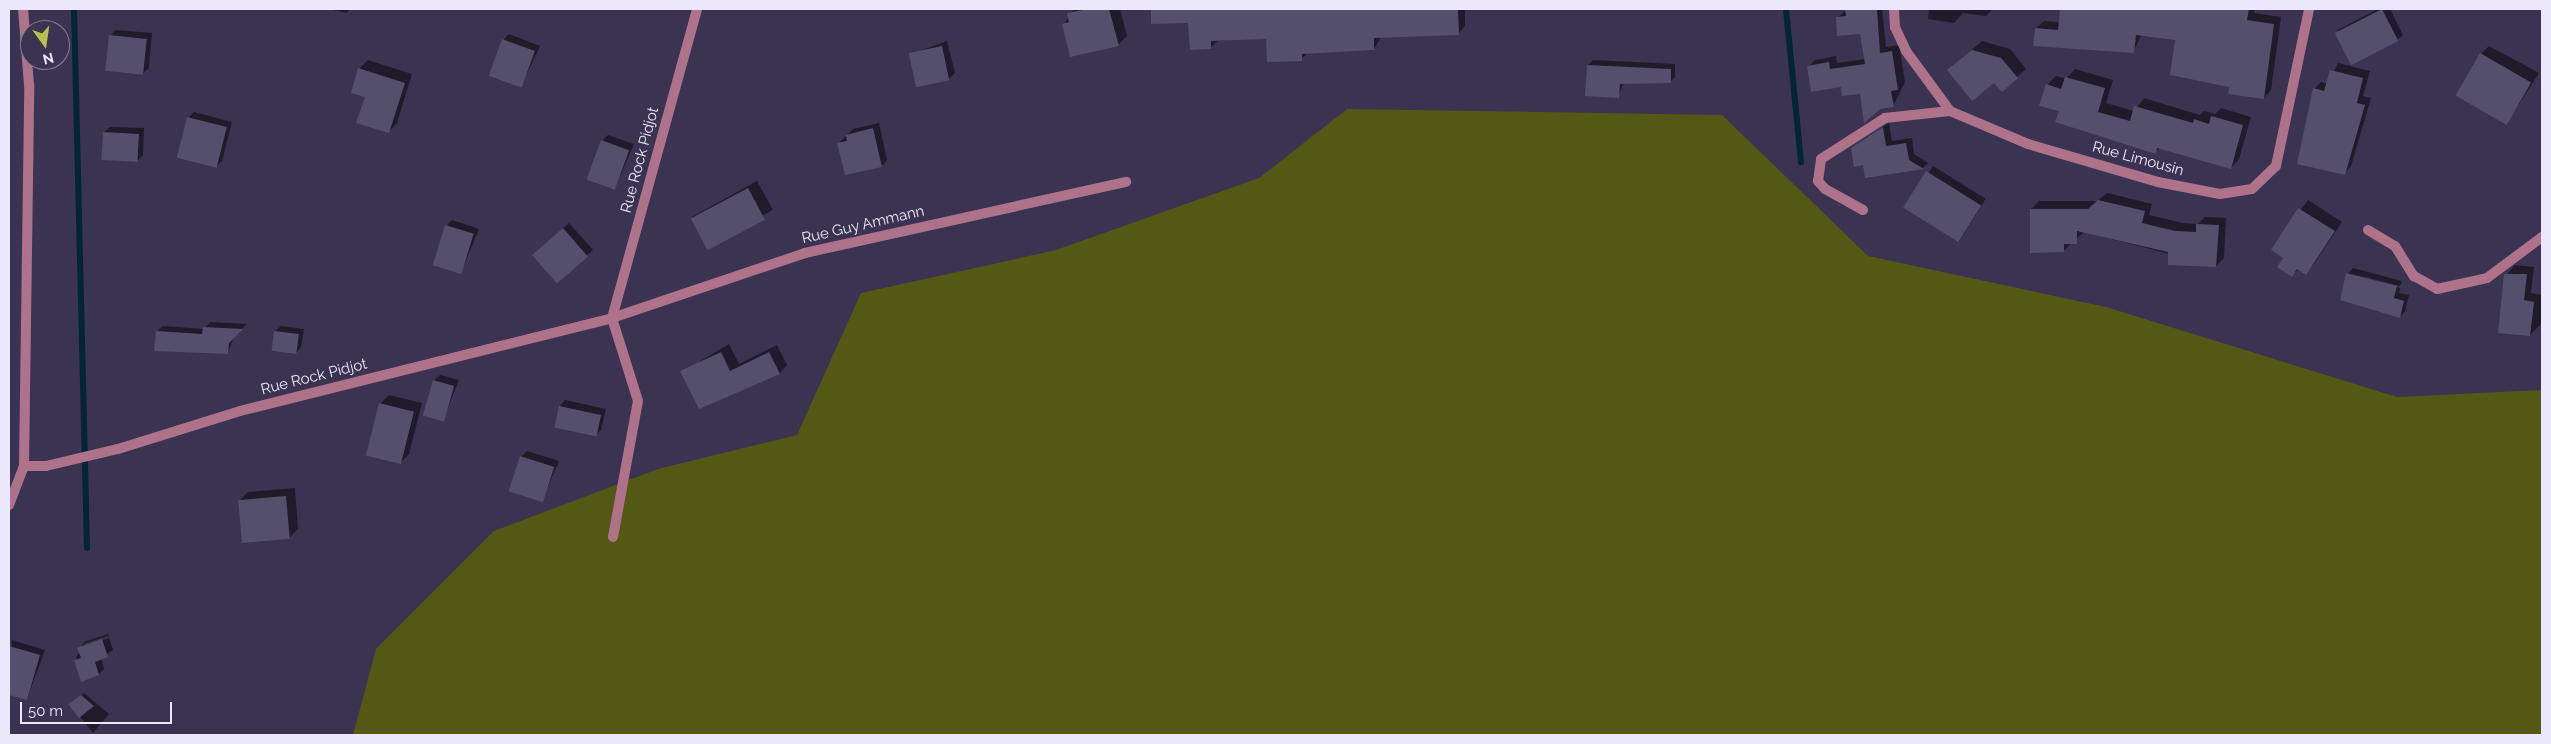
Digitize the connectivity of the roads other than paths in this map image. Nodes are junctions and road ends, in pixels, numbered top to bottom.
1 (23, 9) edge
2 (697, 9) edge
3 (1894, 9) edge
4 (2309, 9) edge
5 (1950, 111) junction
6 (1126, 182) dead end
7 (1863, 210) dead end
8 (2368, 230) dead end
9 (2542, 237) edge
10 (612, 318) junction
11 (24, 466) junction
12 (9, 505) edge
13 (613, 537) dead end

1 - 11 street
2 - 10 street, Rue Rock Pidjot
3 - 5 street
4 - 5 street, Rue Limousin
5 - 7 street
6 - 10 street, Rue Guy Ammann
8 - 9 street
10 - 11 street, Rue Rock Pidjot
10 - 13 street
11 - 12 street

